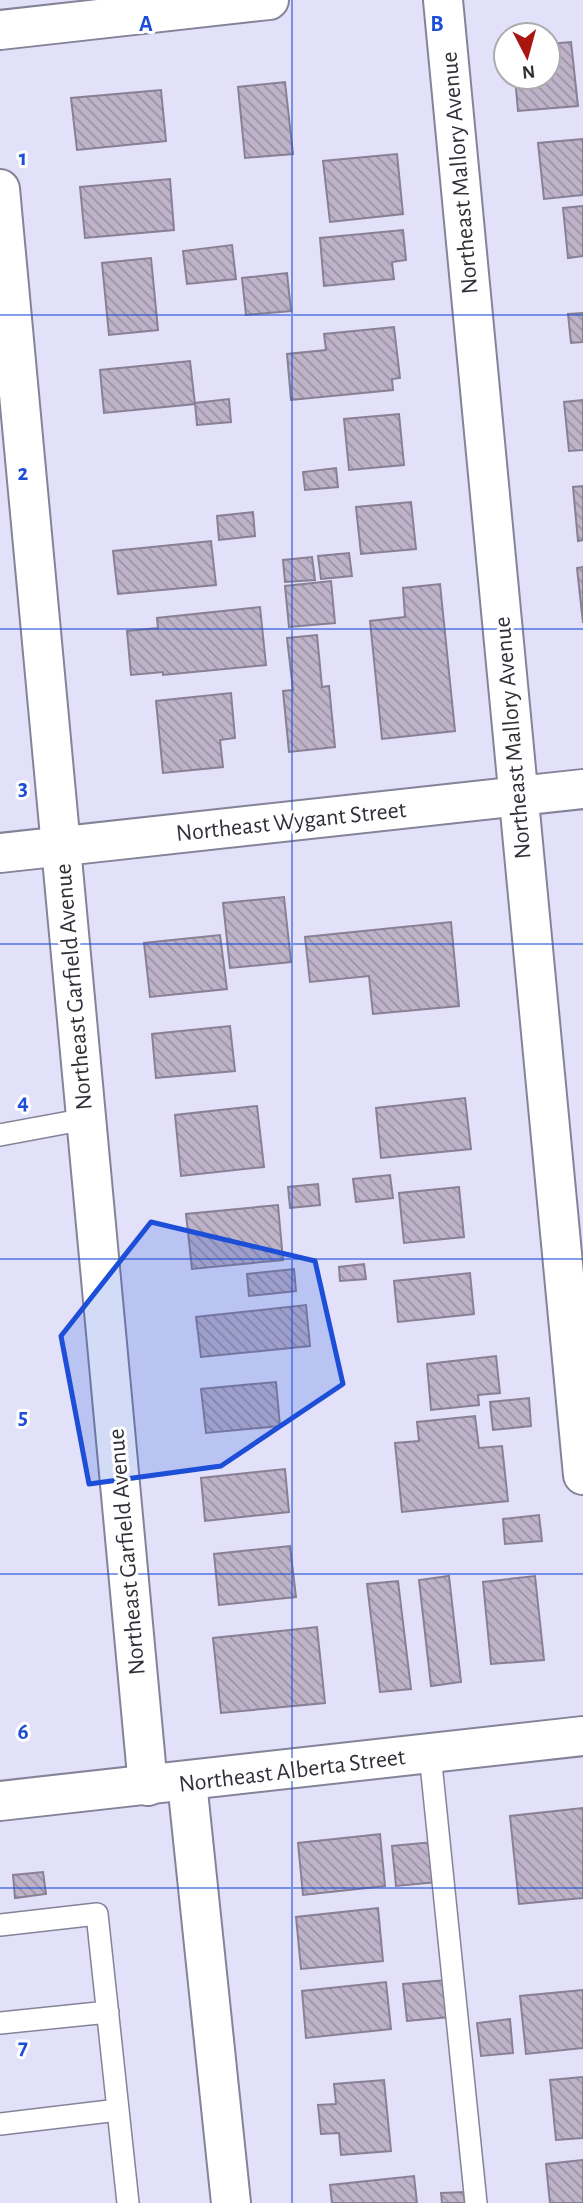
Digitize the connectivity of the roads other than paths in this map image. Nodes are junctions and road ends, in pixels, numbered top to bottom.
1 (269, 0) edge
2 (443, 0) edge
3 (0, 30) edge
4 (0, 189) edge
5 (583, 789) edge
6 (518, 796) junction
7 (60, 846) junction
8 (0, 853) edge
9 (86, 1119) junction
10 (0, 1135) edge
11 (583, 1475) edge
12 (583, 1736) edge
13 (430, 1754) junction
14 (187, 1782) junction
15 (148, 1786) junction
16 (0, 1801) edge
17 (0, 1924) edge
18 (108, 2012) junction
19 (0, 2022) edge
20 (118, 2110) junction
21 (0, 2124) edge
22 (128, 2203) edge
23 (231, 2203) edge
24 (476, 2203) edge

1 - 3 street
2 - 6 street, Northeast Mallory Avenue
4 - 7 street, Northeast Garfield Avenue
5 - 6 street, Northeast Wygant Street
6 - 7 street, Northeast Wygant Street
6 - 11 street, Northeast Mallory Avenue
7 - 8 street, Northeast Wygant Street
7 - 9 street, Northeast Garfield Avenue
9 - 10 lane
9 - 15 street, Northeast Garfield Avenue
12 - 13 street, Northeast Alberta Street
13 - 14 street, Northeast Alberta Street
13 - 24 lane
14 - 15 street, Northeast Alberta Street
14 - 23 street
15 - 16 street, Northeast Alberta Street
17 - 18 lane
18 - 19 lane
18 - 20 lane
20 - 21 lane
20 - 22 lane

